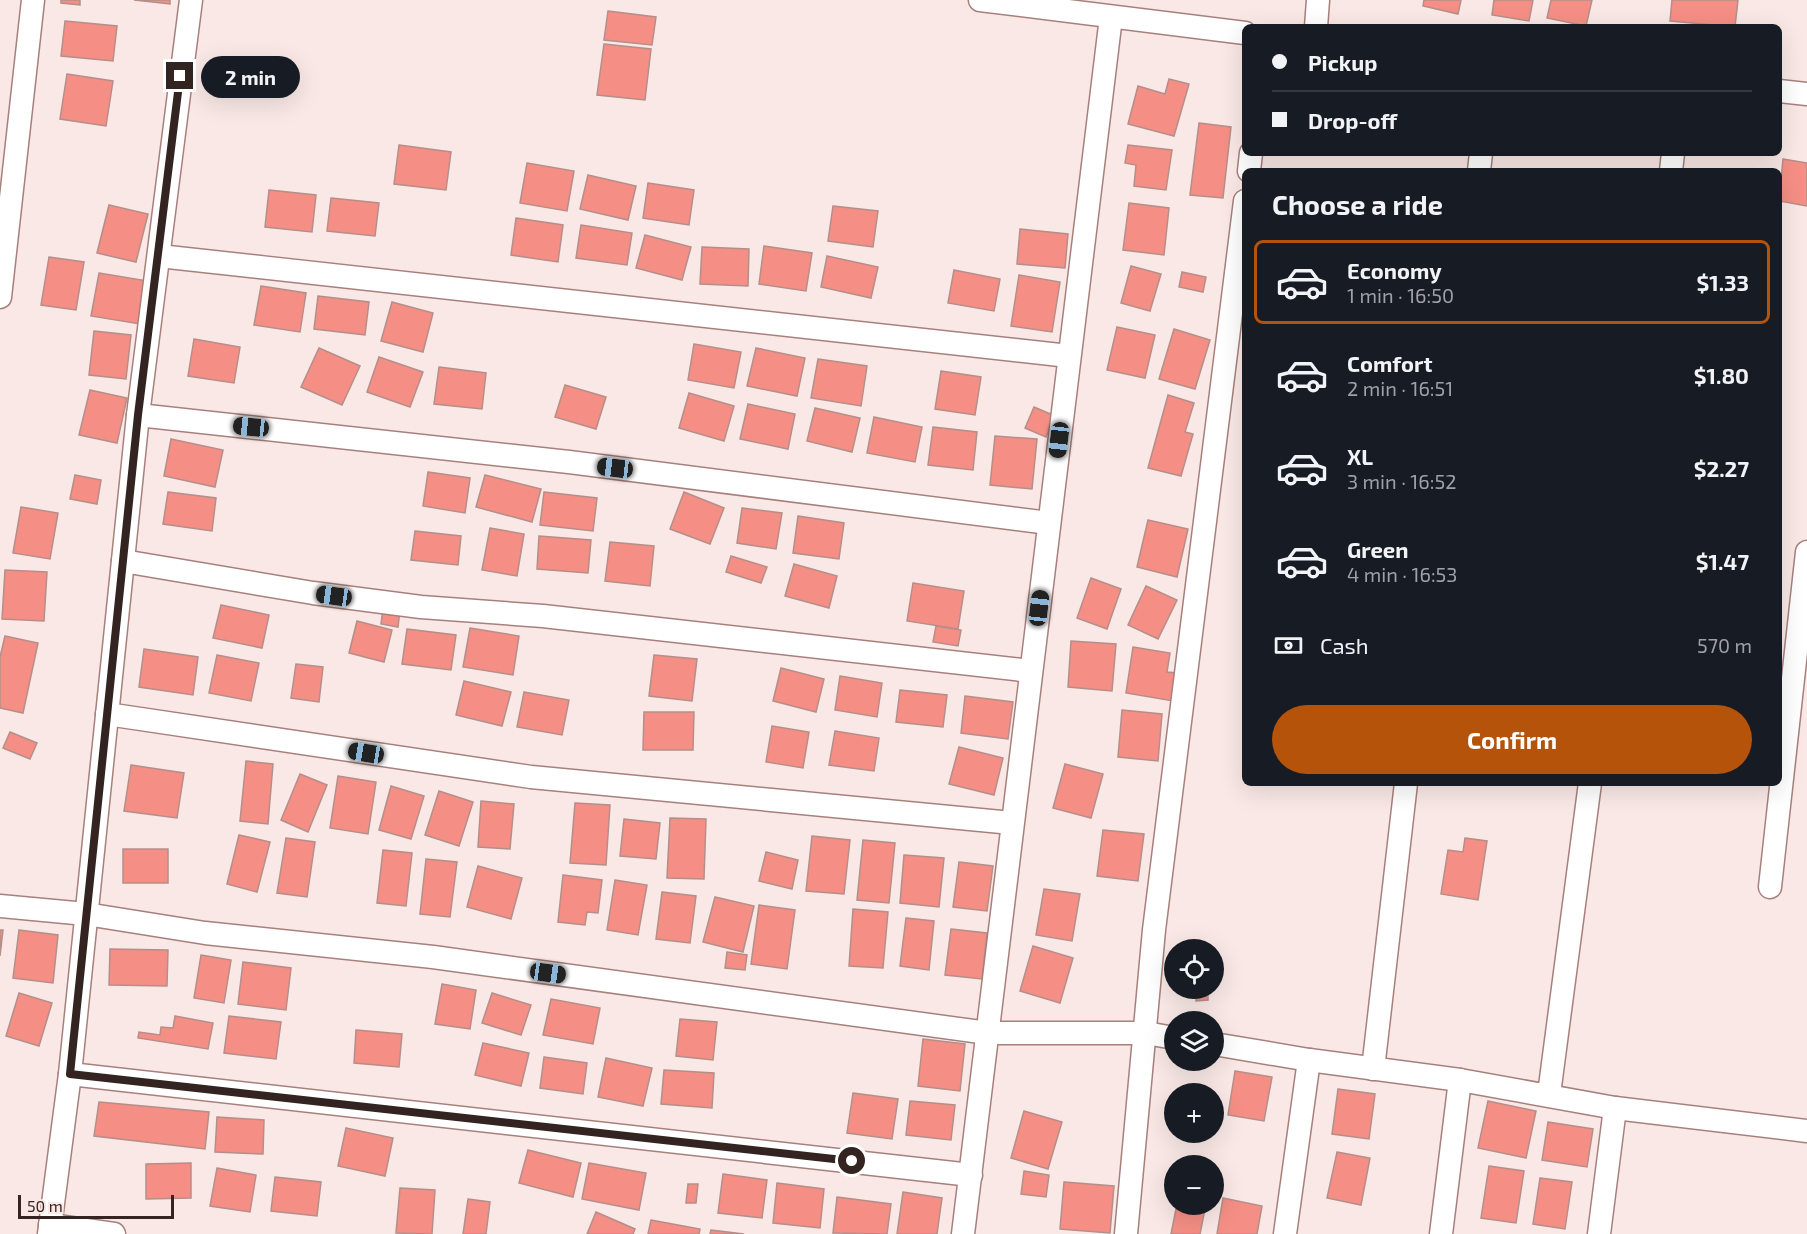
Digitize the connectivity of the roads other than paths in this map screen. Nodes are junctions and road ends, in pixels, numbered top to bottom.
1 (33, 0) edge
2 (191, 0) edge
3 (980, 0) edge
4 (1318, 0) edge
5 (1111, 17) junction
6 (1316, 24) edge
7 (1242, 33) edge
8 (1782, 91) edge
9 (1807, 94) edge
10 (1242, 225) edge
11 (159, 256) junction
12 (0, 297) edge
13 (1070, 356) junction
14 (138, 415) junction
15 (1049, 523) junction
16 (1807, 552) edge
17 (123, 561) junction
18 (1031, 671) junction
19 (107, 714) junction
20 (1782, 778) edge
21 (1407, 786) edge
22 (1590, 786) edge
23 (1781, 786) edge
24 (1012, 823) junction
25 (1770, 887) dead end
26 (0, 906) edge
27 (86, 914) junction
28 (988, 1033) junction
29 (1146, 1033) junction
30 (1164, 1036) edge
31 (1224, 1046) edge
32 (1309, 1060) junction
33 (1372, 1069) junction
34 (70, 1074) junction
35 (1460, 1080) junction
36 (1549, 1094) junction
37 (1615, 1108) junction
38 (1807, 1131) edge
39 (971, 1175) junction
40 (49, 1230) edge
41 (114, 1234) edge
42 (963, 1234) edge
43 (1126, 1234) edge
44 (1285, 1234) edge
45 (1441, 1234) edge
46 (1599, 1234) edge

1 - 12 street
2 - 11 street
3 - 5 street
4 - 6 street
5 - 7 street
5 - 13 street
8 - 9 street
10 - 29 street
11 - 13 street
11 - 14 street
13 - 15 street
14 - 15 street
14 - 17 street
15 - 18 street
16 - 20 street
17 - 18 street
17 - 19 street
18 - 24 street
19 - 24 street
19 - 27 street
21 - 33 street
22 - 36 street
23 - 25 street
24 - 28 street
26 - 27 street
27 - 28 street
27 - 34 street
28 - 29 street
28 - 39 street
29 - 30 street
29 - 43 street
31 - 32 street
32 - 33 street
32 - 44 street
33 - 35 street
34 - 39 street
34 - 40 street
35 - 36 street
35 - 45 street
36 - 37 street
37 - 38 street
37 - 46 street
39 - 42 street
40 - 41 street

